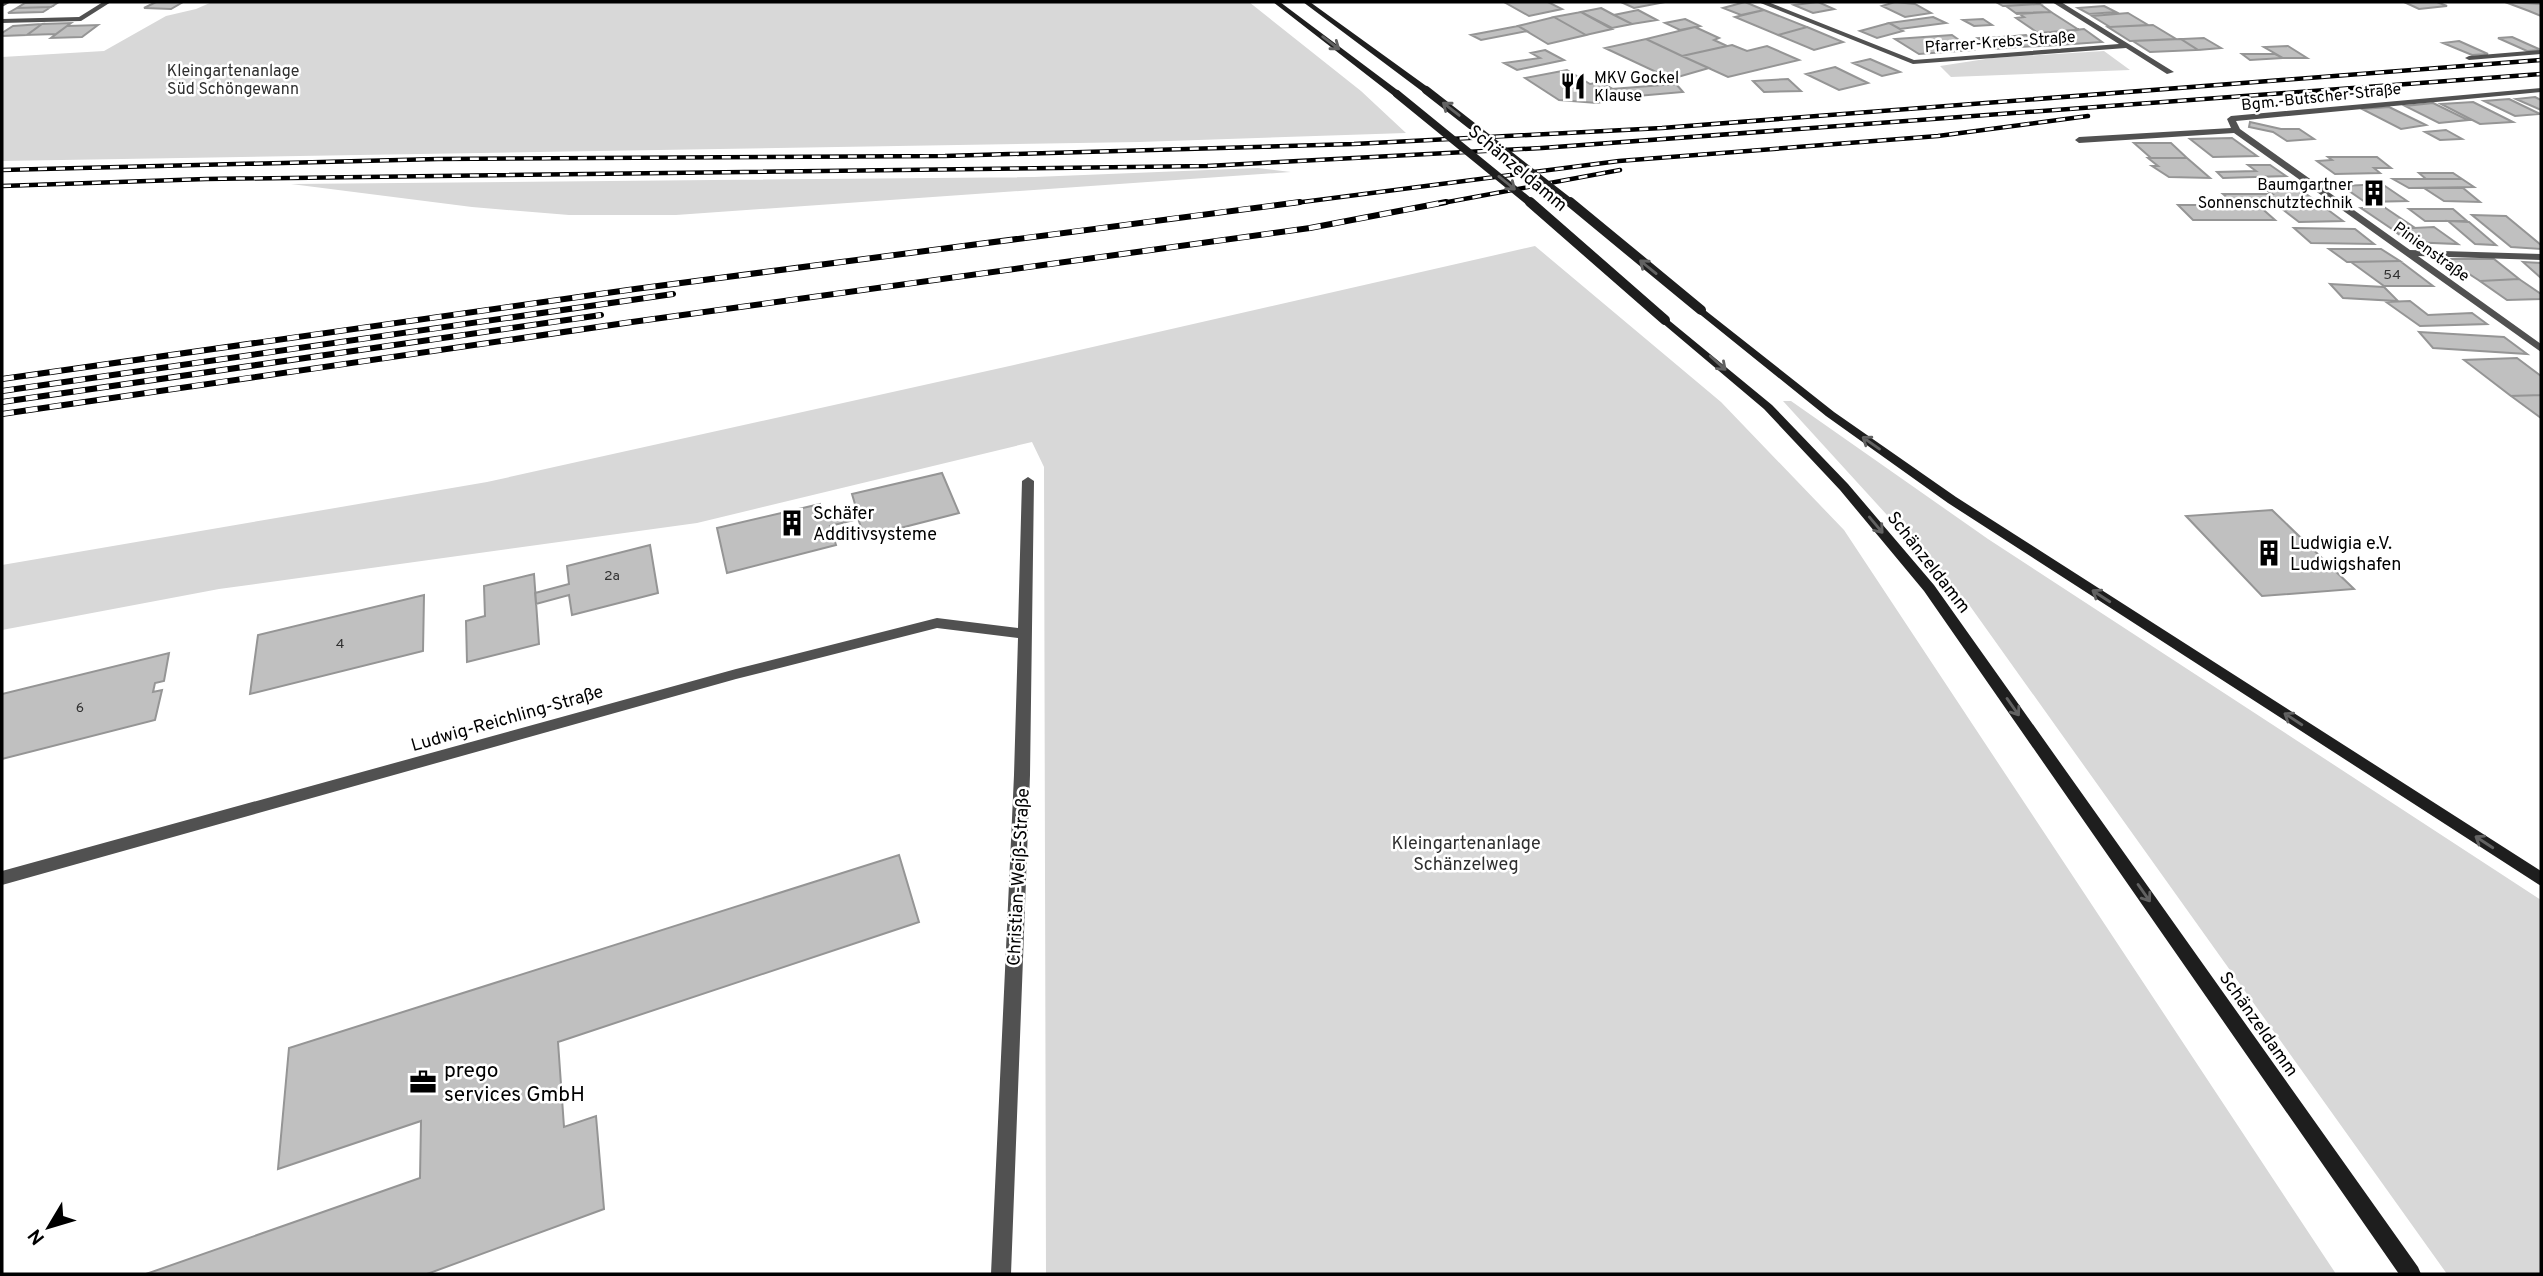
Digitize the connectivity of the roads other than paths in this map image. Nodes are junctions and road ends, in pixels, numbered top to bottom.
1 (7, 2) edge
2 (107, 2) edge
3 (1276, 2) edge
4 (1306, 2) edge
5 (1762, 2) edge
6 (2056, 2) edge
7 (2, 5) edge
8 (2, 21) edge
9 (2126, 46) junction
10 (2541, 52) edge
11 (2469, 58) dead end
12 (2170, 72) dead end
13 (2541, 90) edge
14 (2236, 131) junction
15 (2080, 140) dead end
16 (2407, 253) junction
17 (2541, 257) edge
18 (2541, 349) edge
19 (1028, 481) dead end
20 (1026, 635) junction
21 (2, 878) edge
22 (2541, 879) edge
23 (1000, 1274) edge
24 (2411, 1274) edge

1 - 7 street
2 - 8 street
3 -> 24 main road, Schänzeldamm, bridge
22 -> 4 main road, Schänzeldamm, bridge
5 - 9 street, Pfarrer-Krebs-Straße
6 - 9 street
9 - 12 street
10 - 11 street
13 - 14 street, Bgm.-Butscher-Straße
14 - 15 street, Bgm.-Butscher-Straße
14 - 16 street, Pinienstraße
16 - 17 street
16 - 18 street, Pinienstraße
19 - 20 street, Christian-Weiß-Straße
20 - 21 street, Ludwig-Reichling-Straße
20 - 23 street, Christian-Weiß-Straße

